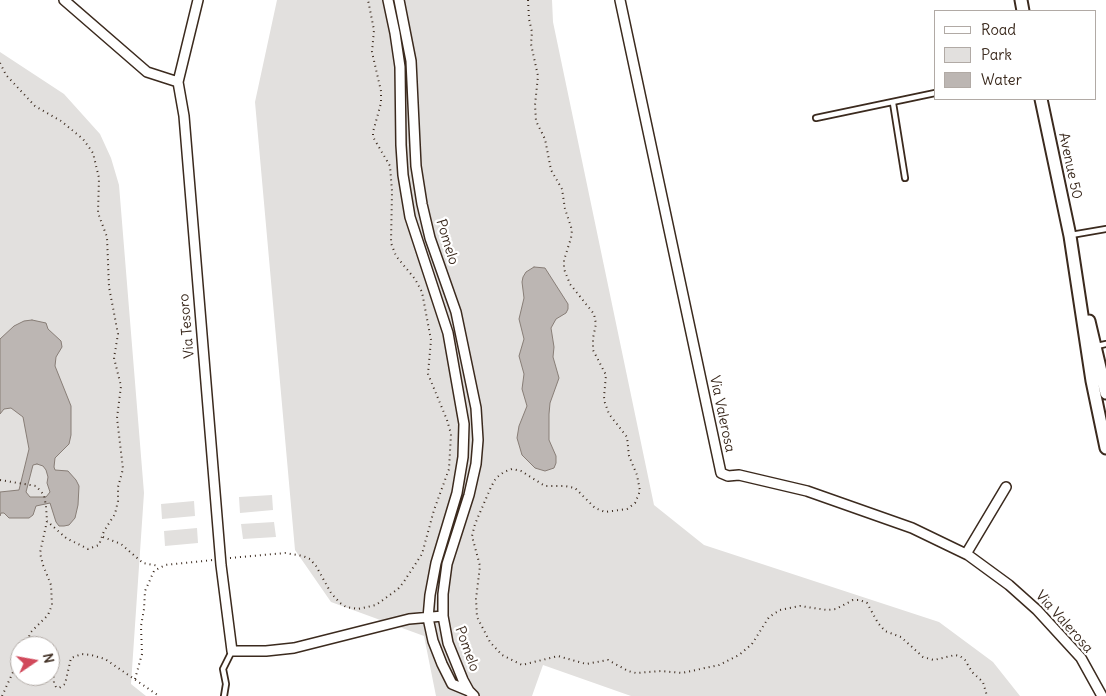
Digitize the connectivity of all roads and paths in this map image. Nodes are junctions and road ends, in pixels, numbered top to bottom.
1 (64, 0) edge
2 (198, 0) edge
3 (368, 0) edge
4 (388, 0) edge
5 (399, 0) edge
6 (528, 0) edge
7 (620, 0) edge
8 (0, 63) edge
9 (178, 82) junction
10 (934, 93) edge
11 (1042, 100) edge
12 (892, 103) junction
13 (816, 118) dead end
14 (904, 178) dead end
15 (1106, 229) edge
16 (1070, 237) junction
17 (1101, 345) edge
18 (1106, 393) edge
19 (1106, 448) edge
20 (0, 480) edge
21 (1006, 487) dead end
22 (47, 522) junction
23 (103, 538) junction
24 (966, 554) junction
25 (220, 559) junction
26 (159, 566) junction
27 (443, 616) junction
28 (428, 618) junction
29 (29, 636) edge
30 (232, 651) junction
31 (10, 679) edge
32 (135, 679) junction
33 (56, 686) edge
34 (469, 694) edge
35 (2, 696) edge
36 (159, 696) edge
37 (224, 696) edge
38 (987, 696) edge
39 (1102, 696) edge

1 - 9 street
2 - 9 street, Via Tesoro
3 - 25 path
4 - 28 street, Pomelo
5 - 27 street, Pomelo
6 - 38 path
7 - 24 street, Via Valerosa
8 - 23 path
9 - 25 street, Via Tesoro
10 - 12 lane
11 - 16 main road, Avenue 50
12 - 13 lane
12 - 14 lane
15 - 16 lane
16 - 17 main road, Avenue 50
16 - 19 main road, Avenue 50
17 - 18 main road, Avenue 50
20 - 22 path
21 - 24 street
22 - 23 path
22 - 29 path
23 - 26 path
24 - 39 street, Via Valerosa
25 - 26 path
25 - 30 street, Via Tesoro
26 - 32 path
27 - 28 street
27 - 34 street, Pomelo
28 - 30 street
28 - 34 street, Pomelo
30 - 37 lane
31 - 35 path
32 - 33 path
32 - 36 path

